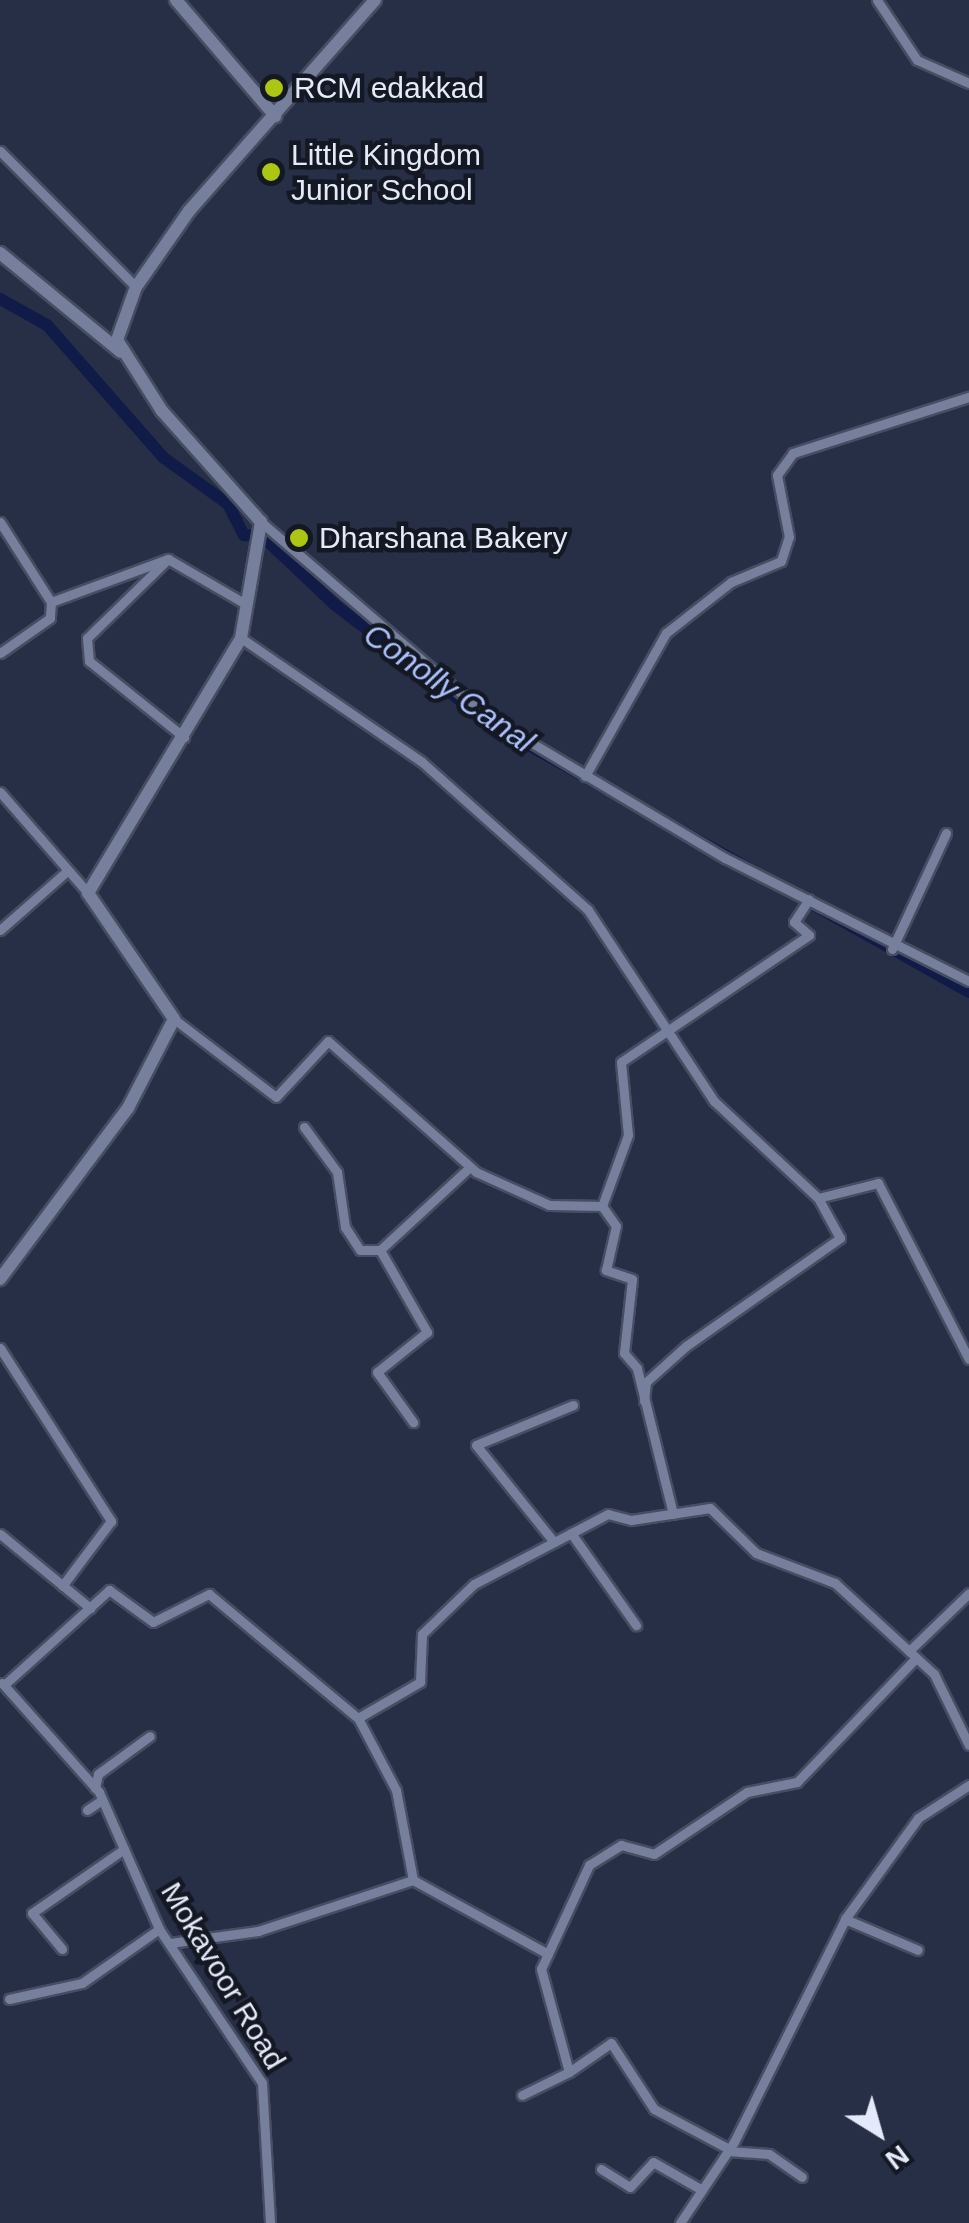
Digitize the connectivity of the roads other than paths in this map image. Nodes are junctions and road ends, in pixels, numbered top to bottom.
1 (176, 0) edge
2 (375, 0) edge
3 (877, 0) edge
4 (969, 83) edge
5 (275, 116) junction
6 (0, 151) edge
7 (0, 253) edge
8 (136, 287) junction
9 (121, 353) junction
10 (969, 397) edge
11 (0, 522) edge
12 (258, 526) junction
13 (168, 559) junction
14 (51, 602) junction
15 (244, 603) junction
16 (241, 638) junction
17 (0, 653) edge
18 (186, 738) junction
19 (585, 776) junction
20 (0, 792) edge
21 (946, 833) dead end
22 (66, 872) junction
23 (88, 893) junction
24 (808, 900) junction
25 (0, 930) edge
26 (892, 948) junction
27 (969, 981) edge
28 (174, 1019) junction
29 (667, 1034) junction
30 (304, 1127) dead end
31 (470, 1167) junction
32 (818, 1198) junction
33 (602, 1206) junction
34 (380, 1250) junction
35 (0, 1278) edge
36 (0, 1348) edge
37 (969, 1358) edge
38 (644, 1404) junction
39 (573, 1405) dead end
40 (414, 1422) dead end
41 (673, 1514) junction
42 (571, 1533) junction
43 (0, 1534) edge
44 (554, 1542) junction
45 (62, 1586) junction
46 (969, 1593) edge
47 (90, 1608) junction
48 (636, 1625) dead end
49 (913, 1655) junction
50 (5, 1686) edge
51 (0, 1702) edge
52 (358, 1718) junction
53 (150, 1736) dead end
54 (969, 1745) edge
55 (969, 1785) edge
56 (95, 1788) junction
57 (102, 1800) junction
58 (88, 1810) dead end
59 (124, 1849) junction
60 (412, 1880) junction
61 (845, 1919) junction
62 (159, 1929) junction
63 (170, 1943) junction
64 (62, 1949) dead end
65 (918, 1950) dead end
66 (548, 1954) junction
67 (9, 2000) dead end
68 (569, 2072) junction
69 (522, 2095) dead end
70 (728, 2150) junction
71 (600, 2169) dead end
72 (802, 2177) dead end
73 (702, 2190) junction
74 (270, 2223) edge
75 (680, 2223) edge

1 - 5 main road
2 - 5 main road
3 - 4 street
5 - 8 main road
6 - 8 street
7 - 9 main road
8 - 9 main road
9 - 12 main road
10 - 19 street
11 - 14 street
12 - 15 main road
12 - 19 street
13 - 14 street
13 - 15 street
13 - 18 street
14 - 17 street
15 - 16 main road
16 - 18 main road
16 - 29 street
18 - 23 main road
19 - 24 street
20 - 22 street
21 - 26 street
22 - 23 street
22 - 25 street
23 - 28 main road
24 - 26 street
24 - 29 street
26 - 27 street
28 - 31 street
28 - 35 main road
29 - 32 street
29 - 33 street
30 - 34 street
31 - 33 street
31 - 34 street
32 - 37 street
32 - 38 street
33 - 38 street
34 - 40 street
36 - 45 street
38 - 41 street
39 - 44 street
41 - 42 street
41 - 49 street
42 - 44 street
42 - 48 street
43 - 45 street
44 - 52 street
45 - 47 street
46 - 49 street
47 - 50 street
47 - 52 street
49 - 54 street
49 - 66 street
50 - 51 street
50 - 56 street, Mokavoor Road
52 - 60 street
53 - 56 street
55 - 61 street
56 - 57 street, Mokavoor Road
57 - 58 street
57 - 59 street, Mokavoor Road
59 - 62 street, Mokavoor Road
59 - 64 street
60 - 63 street
60 - 66 street
61 - 65 street
61 - 70 street
62 - 63 street, Mokavoor Road
62 - 67 street
63 - 74 street, Mokavoor Road
66 - 68 street
68 - 69 street
68 - 70 street
70 - 72 street
70 - 73 street
71 - 73 street
73 - 75 street

